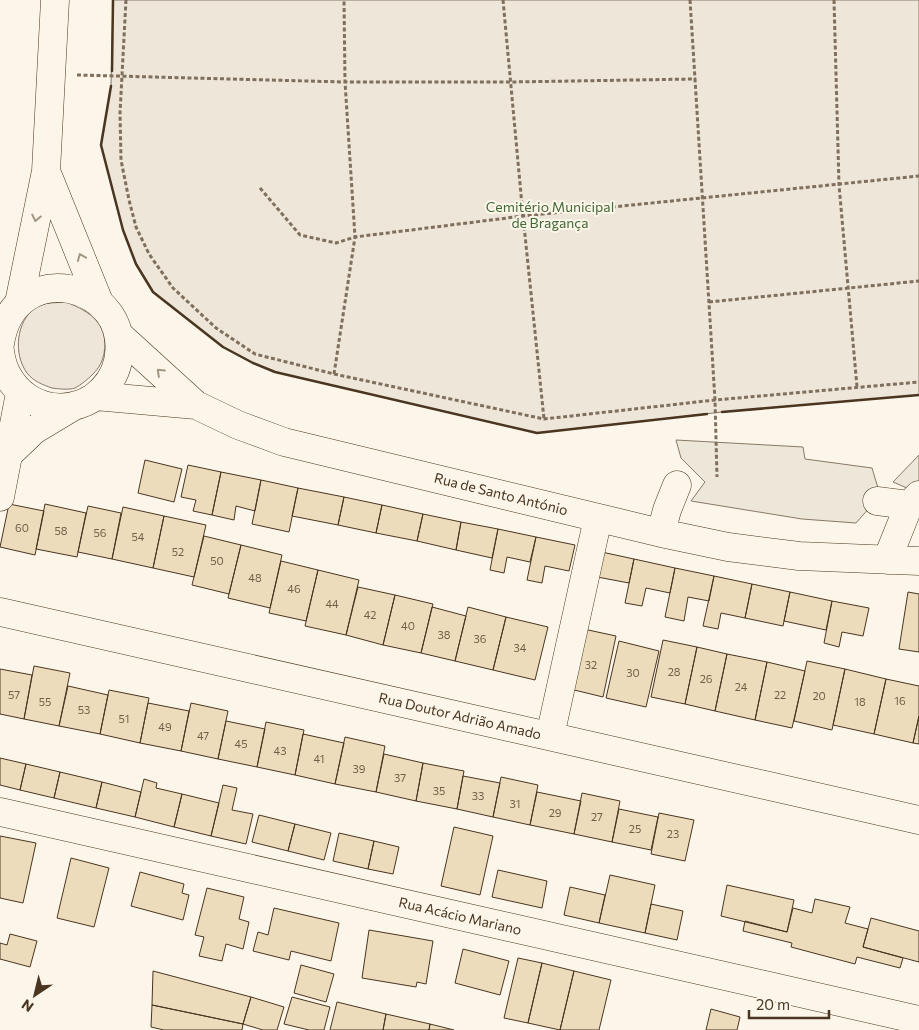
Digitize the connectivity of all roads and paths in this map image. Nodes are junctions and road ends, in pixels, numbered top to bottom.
1 (55, 0) edge
2 (126, 0) edge
3 (344, 0) edge
4 (502, 0) edge
5 (690, 0) edge
6 (834, 0) edge
7 (52, 74) junction
8 (122, 76) junction
9 (695, 79) junction
10 (346, 82) junction
11 (511, 82) junction
12 (46, 171) junction
13 (919, 176) edge
14 (839, 185) junction
15 (260, 188) dead end
16 (702, 199) junction
17 (523, 216) junction
18 (355, 237) junction
19 (919, 280) edge
20 (850, 288) junction
21 (99, 302) junction
22 (709, 302) junction
23 (9, 314) edge
24 (118, 334) junction
25 (0, 344) edge
26 (0, 350) edge
27 (334, 374) junction
28 (10, 382) edge
29 (919, 382) edge
30 (857, 387) junction
31 (715, 400) junction
32 (85, 401) junction
33 (196, 405) junction
34 (544, 419) junction
35 (9, 454) junction
36 (717, 477) dead end
37 (677, 485) dead end
38 (0, 497) edge
39 (914, 500) edge
40 (876, 501) dead end
41 (598, 518) junction
42 (662, 533) junction
43 (887, 560) junction
44 (919, 561) edge
45 (0, 612) edge
46 (550, 736) junction
47 (0, 812) edge
48 (919, 820) edge
49 (919, 1020) edge

1 - 7 street
2 - 8 path
3 - 10 path
4 - 11 path
5 - 9 path
6 - 14 path
7 - 8 path
7 - 12 street
8 - 10 path
8 - 27 path
9 - 11 path
9 - 16 path
10 - 11 path
10 - 18 path
11 - 17 path
21 -> 12 street
12 -> 23 street
13 - 14 path
14 - 16 path
14 - 20 path
15 - 18 path
16 - 17 path
16 - 22 path
17 - 18 path
17 - 34 path
18 - 27 path
19 - 20 path
20 - 22 path
20 - 30 path
21 - 23 street
21 - 24 street
22 - 31 path
23 - 25 street
24 - 32 street
33 -> 24 street, Rua de Santo António
26 - 28 street
27 - 34 path
28 - 32 street
28 - 35 street
29 - 30 path
30 - 31 path
31 - 34 path
31 - 36 path
32 - 33 street
32 - 35 street
33 - 41 street, Rua de Santo António
35 - 38 street
37 - 42 street
39 - 40 street
39 - 43 street
41 - 42 street, Rua de Santo António
41 - 46 street
42 - 43 street, Rua de Santo António
43 - 44 street, Rua de Santo António
45 - 46 street, Rua Doutor Adrião Amado
46 - 48 street, Rua Doutor Adrião Amado
47 - 49 street, Rua Acácio Mariano

